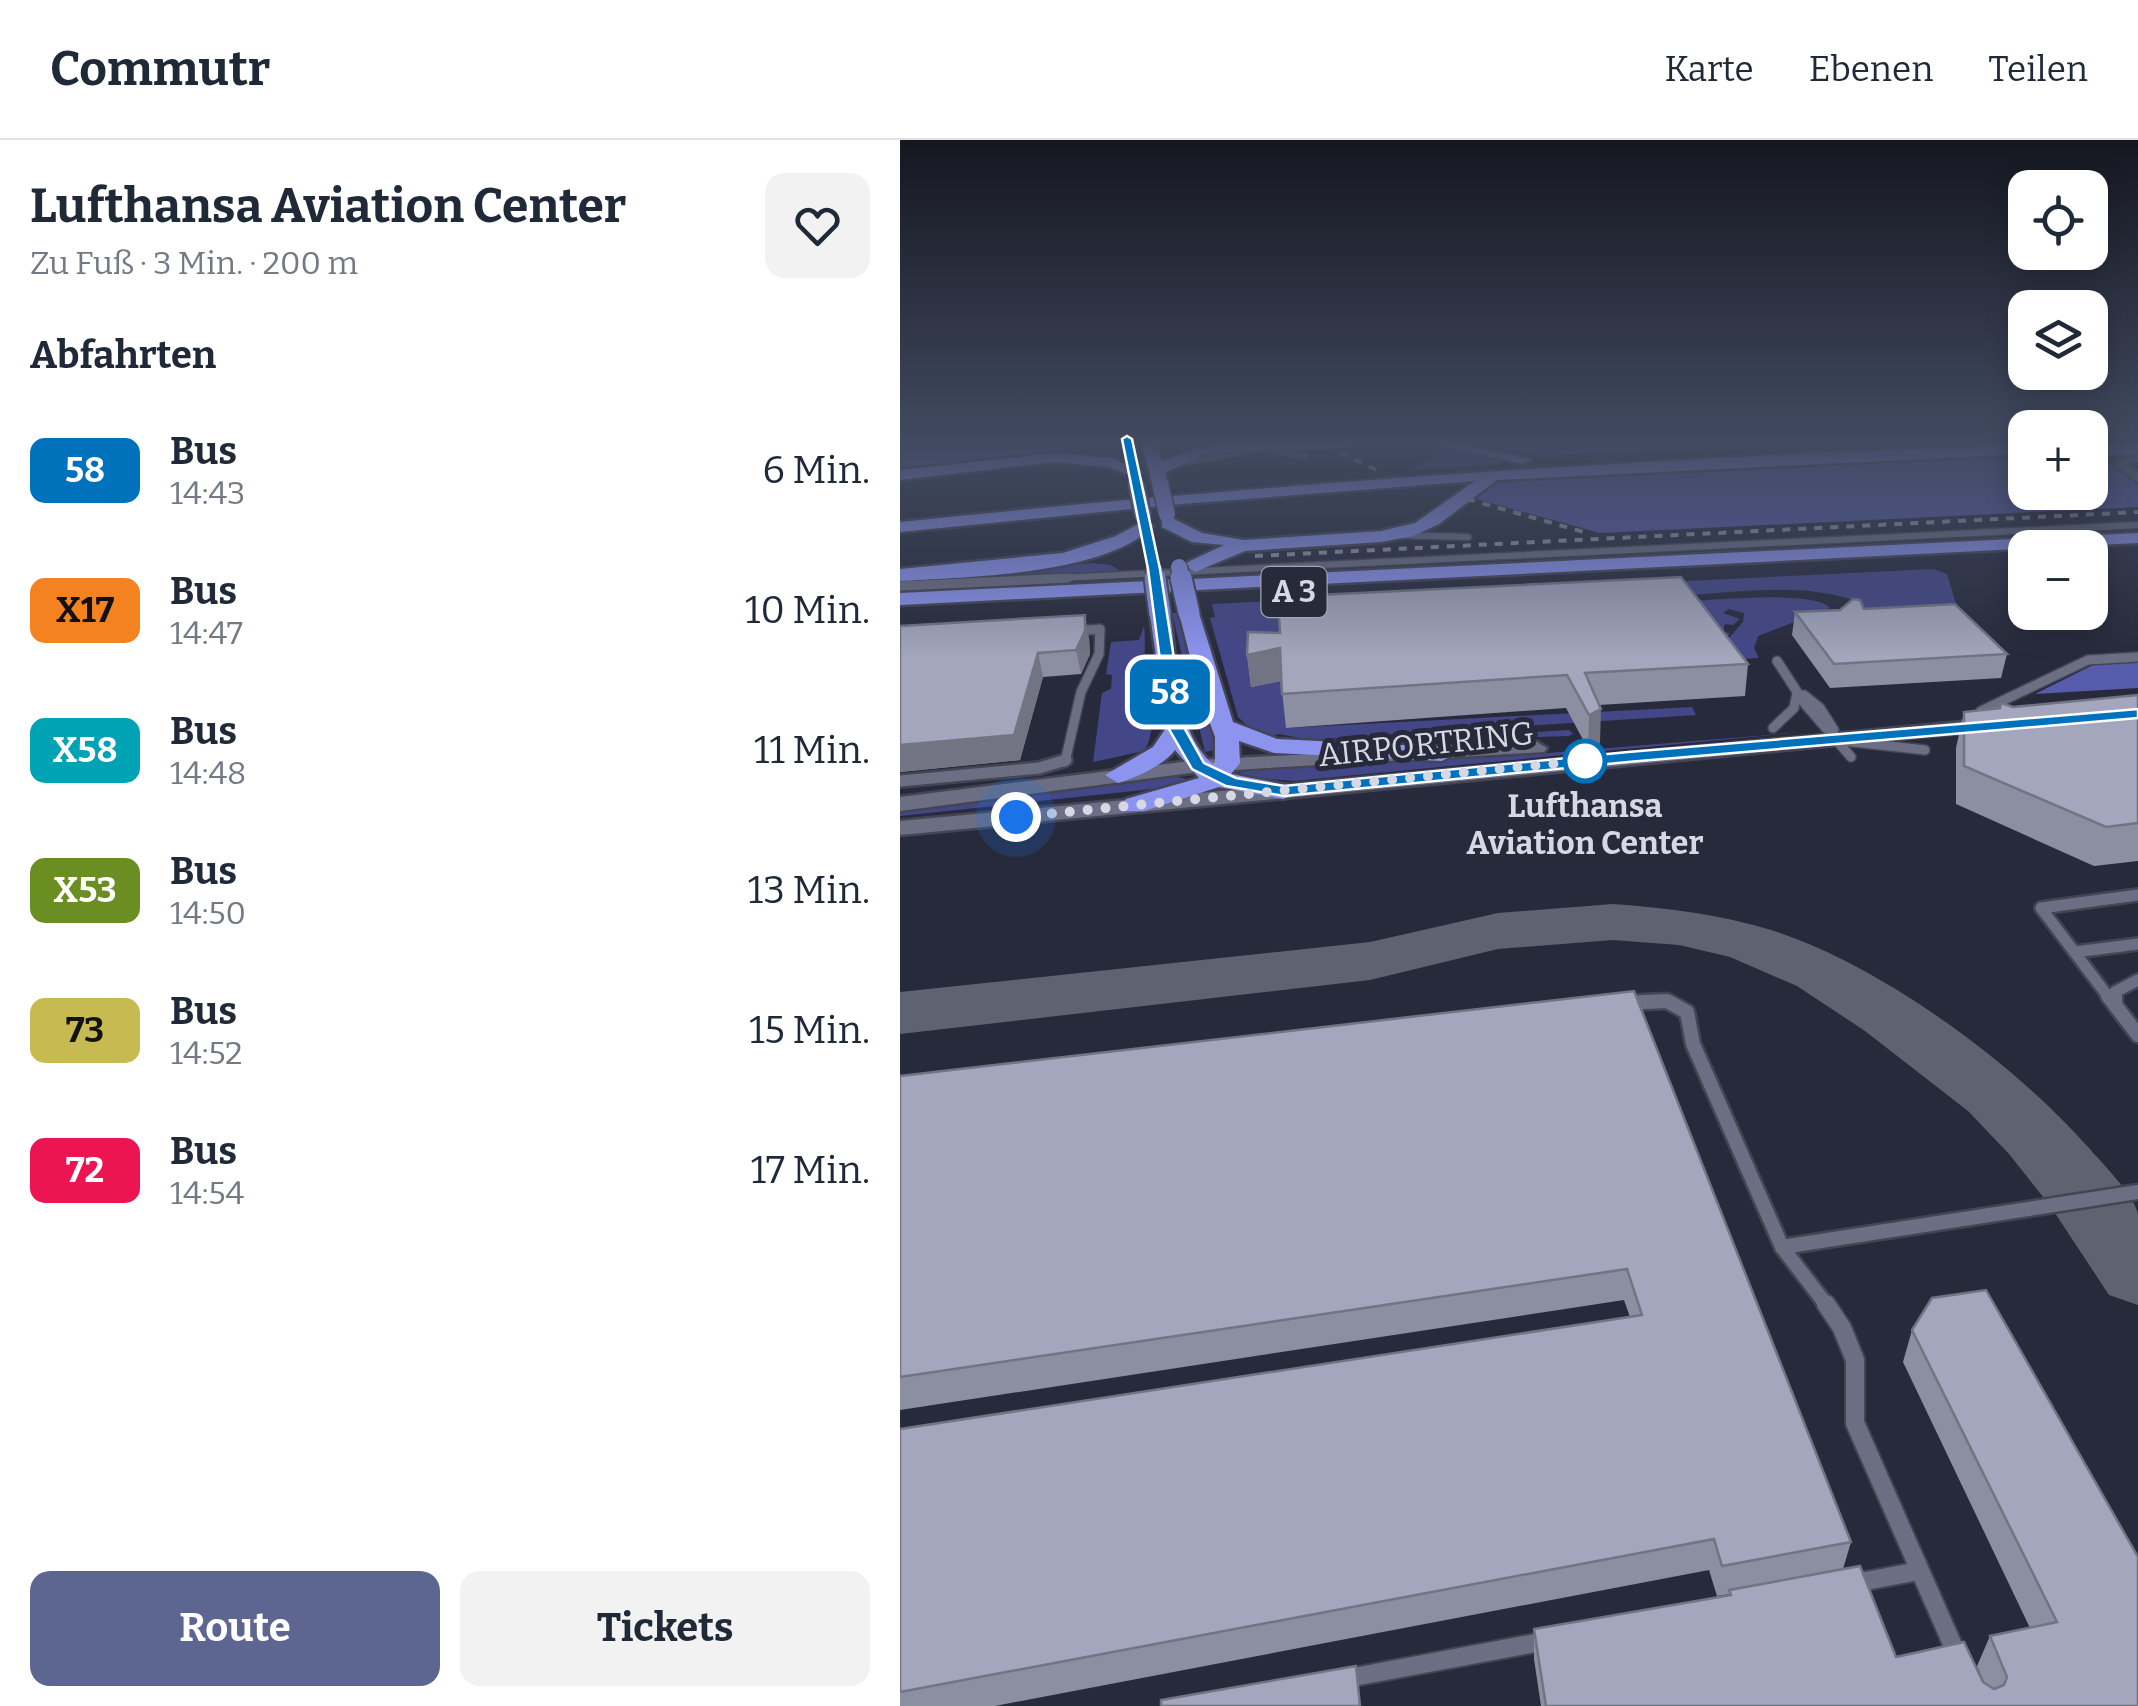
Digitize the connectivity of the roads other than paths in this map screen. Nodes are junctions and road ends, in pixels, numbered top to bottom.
1 (1017, 512) edge
2 (1056, 512) edge
3 (1141, 512) edge
4 (1167, 512) edge
5 (1431, 512) edge
6 (1446, 512) edge
7 (1168, 518) junction
8 (1143, 521) junction
9 (901, 524) edge
10 (2138, 524) edge
11 (1396, 534) junction
12 (1468, 536) dead end
13 (2138, 538) edge
14 (2138, 551) edge
15 (2108, 552) edge
16 (2008, 557) edge
17 (1185, 570) junction
18 (1150, 572) junction
19 (900, 580) edge
20 (900, 599) edge
21 (900, 612) edge
22 (1064, 632) edge
23 (2138, 658) edge
24 (1777, 661) dead end
25 (1796, 690) junction
26 (2048, 706) edge
27 (1981, 711) junction
28 (2024, 723) edge
29 (1224, 727) junction
30 (1773, 728) junction
31 (1177, 729) junction
32 (1830, 729) junction
33 (1925, 750) dead end
34 (1442, 754) junction
35 (1851, 757) dead end
36 (1214, 769) junction
37 (1118, 775) junction
38 (900, 781) edge
39 (1284, 791) junction
40 (900, 804) edge
41 (1135, 806) junction
42 (900, 828) edge
43 (2138, 896) edge
44 (2138, 944) edge
45 (2075, 952) junction
46 (2138, 980) edge
47 (1603, 1005) edge
48 (2115, 1005) junction
49 (2138, 1035) edge
50 (2138, 1192) edge
51 (1782, 1248) junction
52 (1919, 1571) junction
53 (1842, 1586) edge
54 (1570, 1637) edge
55 (1966, 1672) edge
56 (1317, 1684) edge

1 - 9 highway
2 - 9 highway
3 - 8 highway, bridge
4 - 7 highway, bridge
5 - 7 highway
6 - 11 highway
7 - 17 highway
8 - 18 highway
8 - 19 highway
10 - 19 lane
11 - 12 lane
11 - 17 highway
13 - 20 highway, A 3
14 - 15 highway
16 - 21 highway, A 3
17 - 29 highway, bridge
18 - 19 highway
18 - 31 highway, bridge
22 - 38 lane
23 - 27 lane
24 - 25 lane
25 - 30 lane
25 - 32 lane
26 - 27 street, AIRPORTRING
27 - 32 street, AIRPORTRING
28 - 32 street, AIRPORTRING
29 - 34 highway
29 - 36 highway
30 - 32 street, AIRPORTRING
30 - 34 street, AIRPORTRING
31 - 36 highway
31 - 37 highway
32 - 33 lane
32 - 35 lane
32 - 39 street, AIRPORTRING
34 - 36 street, AIRPORTRING
36 - 37 street, AIRPORTRING
36 - 39 highway
36 - 41 highway
37 - 40 street, AIRPORTRING
39 - 41 street, AIRPORTRING
41 - 42 street, AIRPORTRING
43 - 45 lane
44 - 45 lane
45 - 48 lane
46 - 48 lane
47 - 51 lane
48 - 49 lane
50 - 51 lane
51 - 52 lane
52 - 53 lane
52 - 55 lane
54 - 56 lane

